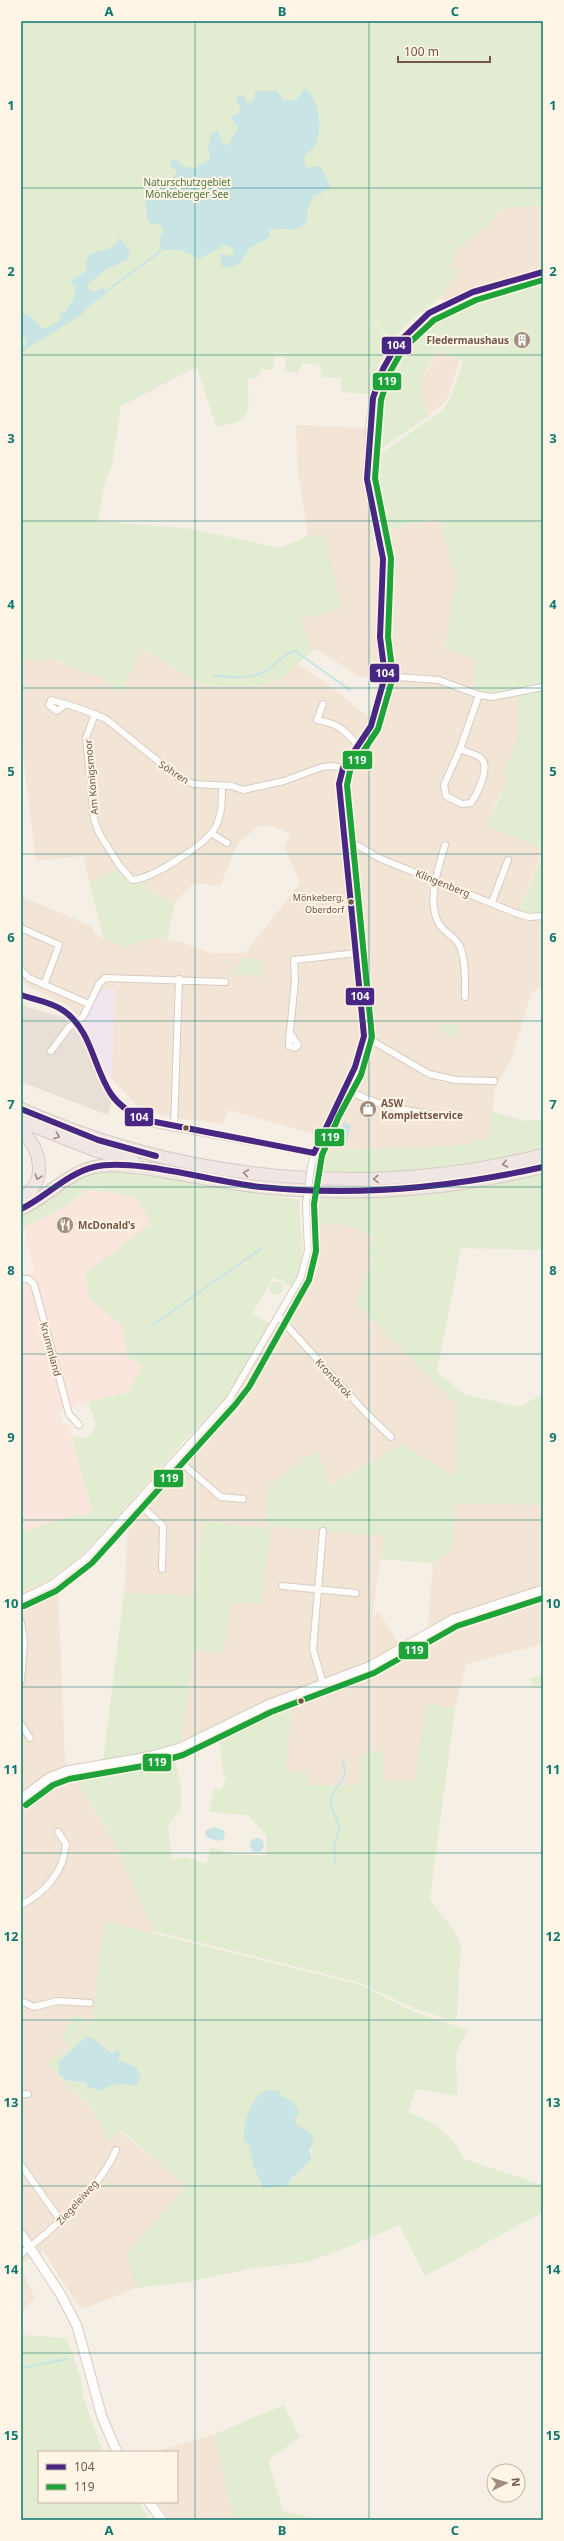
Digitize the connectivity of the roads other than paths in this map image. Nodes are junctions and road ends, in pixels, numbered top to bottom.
1 (543, 272) edge
2 (385, 676) junction
3 (543, 687) edge
4 (479, 695) junction
5 (66, 704) dead end
6 (323, 704) dead end
7 (95, 714) junction
8 (358, 745) junction
9 (460, 749) junction
10 (343, 768) junction
11 (222, 787) junction
12 (211, 833) junction
13 (345, 842) junction
14 (227, 843) dead end
15 (445, 845) dead end
16 (508, 860) dead end
17 (434, 879) junction
18 (492, 902) junction
19 (543, 916) edge
20 (21, 928) edge
21 (357, 953) junction
22 (21, 970) edge
23 (179, 979) junction
24 (225, 982) dead end
25 (44, 985) junction
26 (21, 995) edge
27 (465, 997) dead end
28 (89, 1004) junction
29 (75, 1023) junction
30 (290, 1033) dead end
31 (364, 1036) junction
32 (51, 1051) dead end
33 (494, 1081) dead end
34 (346, 1089) junction
35 (21, 1109) edge
36 (447, 1117) dead end
37 (21, 1121) edge
38 (174, 1128) junction
39 (21, 1130) edge
40 (314, 1153) junction
41 (543, 1155) edge
42 (543, 1167) edge
43 (179, 1173) junction
44 (21, 1198) edge
45 (21, 1209) edge
46 (21, 1279) edge
47 (279, 1317) junction
48 (79, 1425) dead end
49 (390, 1437) dead end
50 (177, 1459) junction
51 (243, 1499) dead end
52 (137, 1502) junction
53 (323, 1531) dead end
54 (162, 1569) dead end
55 (282, 1586) dead end
56 (318, 1589) junction
57 (543, 1590) edge
58 (356, 1593) dead end
59 (21, 1599) edge
60 (21, 1622) edge
61 (21, 1680) edge
62 (323, 1684) junction
63 (21, 1724) edge
64 (30, 1738) dead end
65 (21, 1799) edge
66 (58, 1832) dead end
67 (21, 1905) edge
68 (21, 2001) edge
69 (90, 2002) dead end
70 (21, 2094) edge
71 (28, 2094) dead end
72 (116, 2150) dead end
73 (21, 2165) edge
74 (61, 2221) junction
75 (21, 2234) edge
76 (30, 2247) junction
77 (21, 2254) edge
78 (117, 2451) edge
79 (150, 2503) edge
80 (162, 2520) edge

1 - 2 street
2 - 4 street
2 - 8 street
3 - 4 street
4 - 9 street
5 - 7 street, Söhren
6 - 8 street
7 - 11 street, Söhren
7 - 12 street, Am Königsmoor
8 - 10 street
9 - 9 street
10 - 11 street, Söhren
10 - 13 street
11 - 12 street, Am Königsmoor
12 - 14 street
13 - 17 street, Klingenberg
13 - 21 street
15 - 17 street
16 - 18 street
17 - 18 street, Klingenberg
17 - 27 street
18 - 19 street, Klingenberg
20 - 25 street
21 - 30 street
21 - 31 street
22 - 25 street
23 - 24 street
23 - 28 street
23 - 38 street
25 - 28 street
26 - 29 street
28 - 29 street
29 - 32 street
29 - 38 street
31 - 33 street
31 - 34 street
34 - 36 street
34 - 40 street
41 -> 35 highway
37 -> 43 highway
38 - 40 street
39 -> 44 highway
40 - 47 street, bridge
42 - 43 highway
43 - 45 highway
46 - 48 street, Krummland
47 - 49 street, Kronsbrok
47 - 50 street
50 - 51 street
50 - 52 street
52 - 54 street
52 - 59 street
53 - 56 street
55 - 56 street
56 - 58 street
56 - 62 street
57 - 62 street
60 - 61 street
62 - 65 street
63 - 64 street
66 - 67 street
68 - 69 street
70 - 71 street
72 - 74 street, Ziegeleiweg
73 - 74 street
74 - 76 street, Ziegeleiweg
75 - 76 street
76 - 77 street, Ziegeleiweg
76 - 78 street
79 - 80 street

